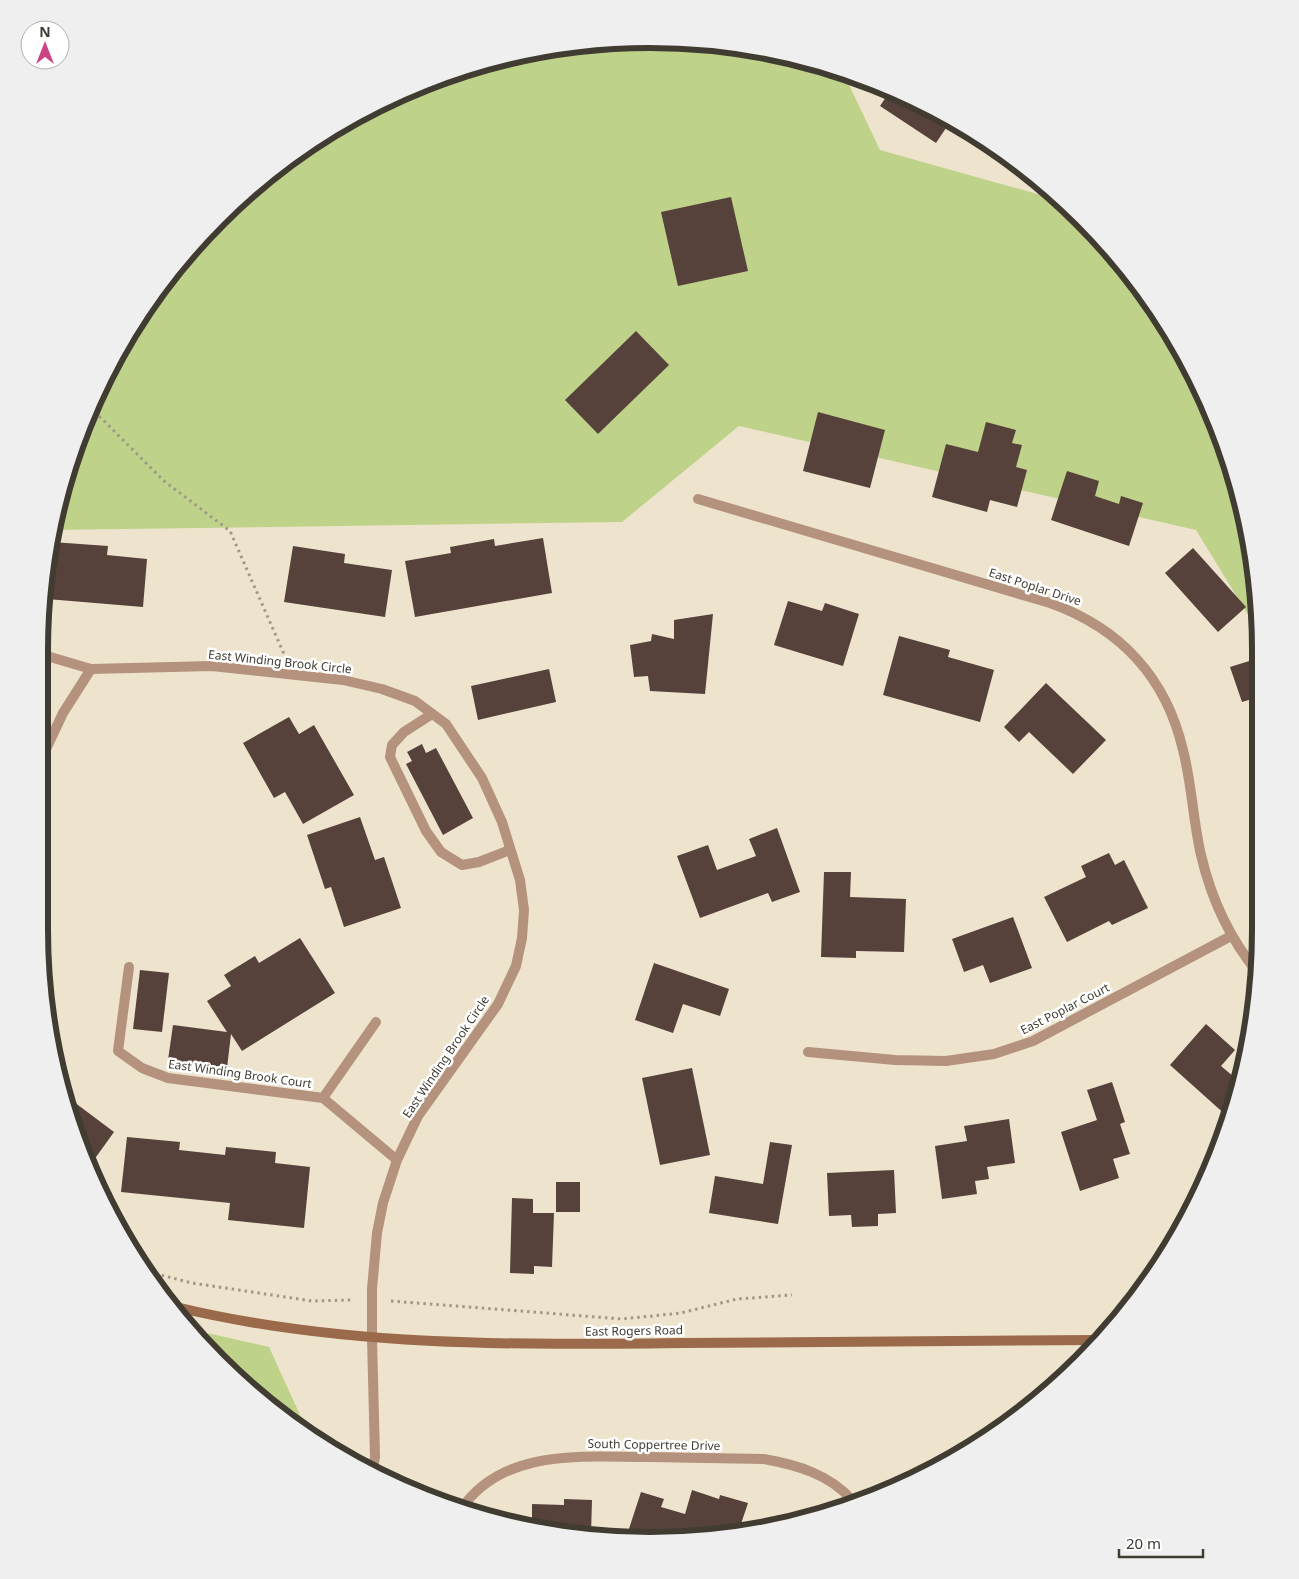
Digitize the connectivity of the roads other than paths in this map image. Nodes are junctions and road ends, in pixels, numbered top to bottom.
1 (698, 499) dead end
2 (48, 656) edge
3 (91, 669) junction
4 (432, 714) junction
5 (48, 746) edge
6 (510, 850) junction
7 (1231, 936) junction
8 (1250, 962) edge
9 (129, 966) dead end
10 (376, 1022) dead end
11 (808, 1052) dead end
12 (323, 1098) junction
13 (397, 1160) junction
14 (182, 1308) edge
15 (372, 1338) junction
16 (1089, 1340) edge
17 (374, 1464) edge
18 (849, 1498) edge
19 (466, 1503) edge

1 - 7 street, East Poplar Drive
2 - 3 street, East Winding Brook Circle
3 - 4 street, East Winding Brook Circle
3 - 5 street
4 - 6 street, East Winding Brook Circle
4 - 6 street
6 - 13 street, East Winding Brook Circle
7 - 8 street, East Poplar Drive
7 - 11 street, East Poplar Court
9 - 12 street, East Winding Brook Court
10 - 12 street
12 - 13 street, East Winding Brook Court
13 - 15 street, East Winding Brook Circle
14 - 15 main road, East Rogers Road
15 - 16 main road, East Rogers Road
15 - 17 street, East Winding Brook Circle
18 - 19 street, South Coppertree Drive

